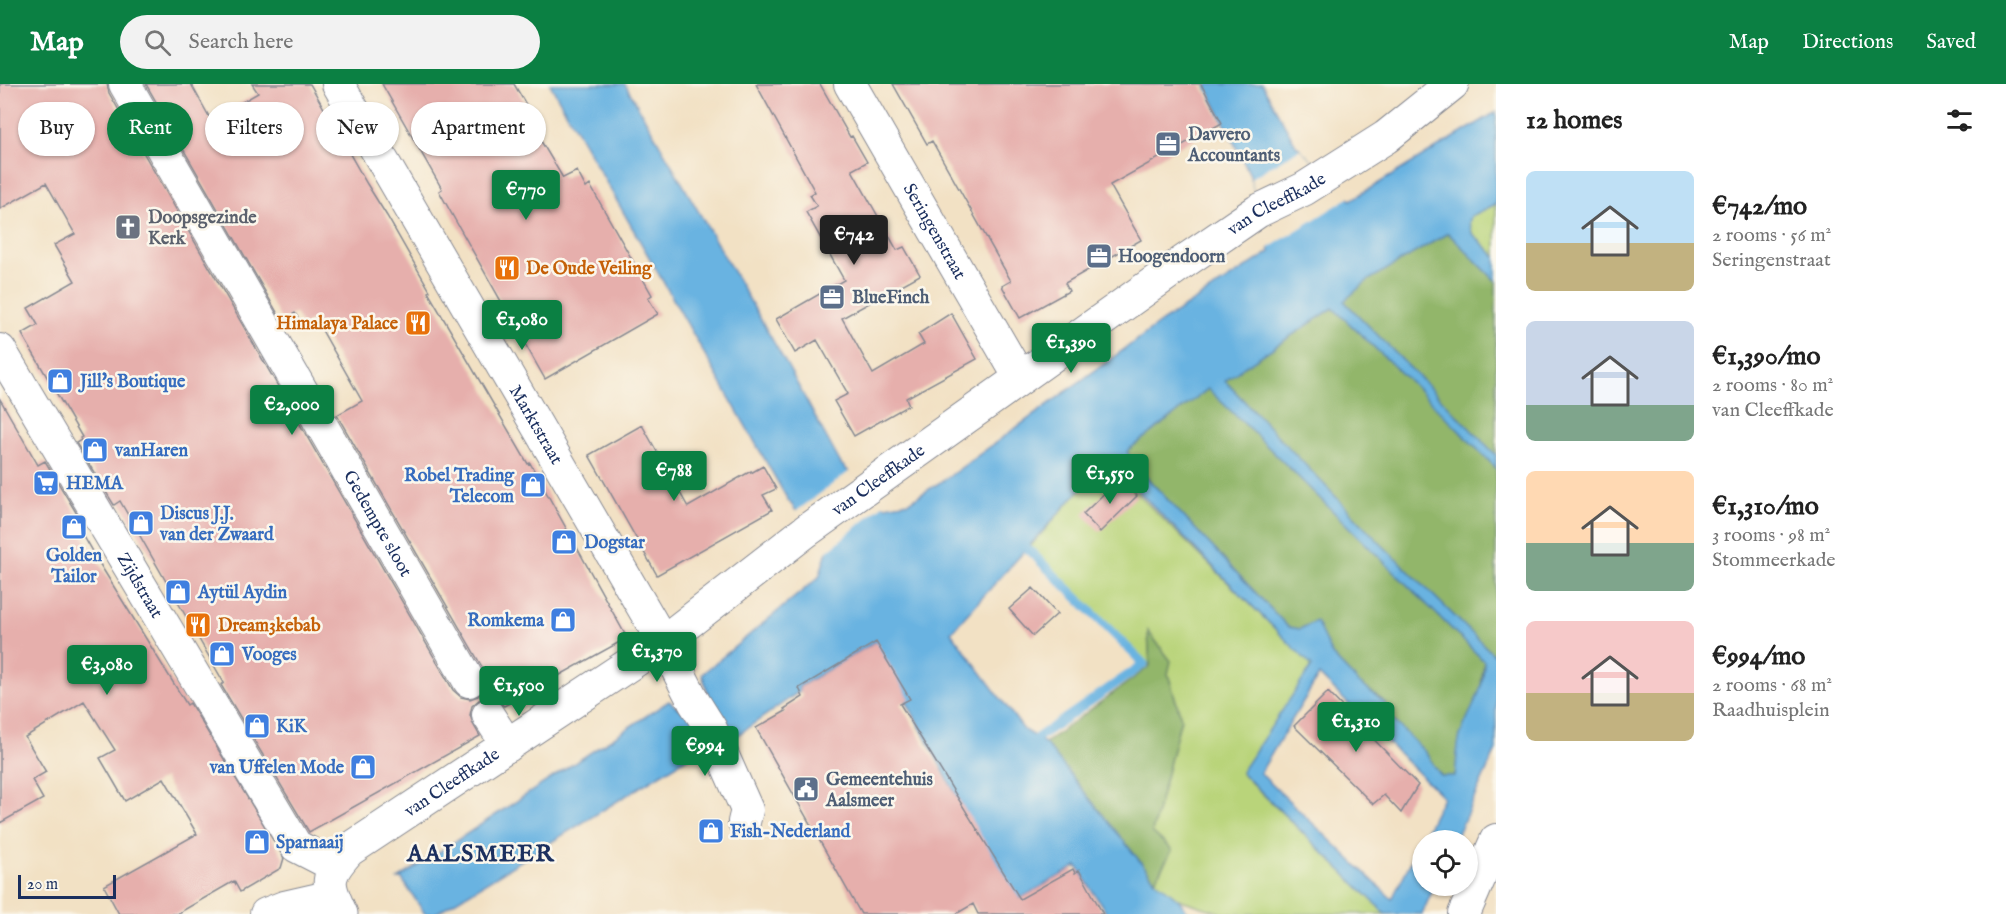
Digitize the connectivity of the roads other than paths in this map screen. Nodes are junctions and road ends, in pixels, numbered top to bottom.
1 (125, 84) edge
2 (338, 84) edge
3 (850, 84) edge
4 (1452, 84) edge
5 (0, 350) edge
6 (1020, 378) junction
7 (663, 642) junction
8 (469, 681) dead end
9 (488, 715) dead end
10 (508, 746) junction
11 (744, 822) dead end
12 (1496, 840) edge
13 (336, 892) edge
14 (266, 914) edge
15 (1464, 914) edge

1 - 8 street, Gedempte sloot
2 - 7 street, Marktstraat
3 - 6 street, Seringenstraat
4 - 6 main road, van Cleeffkade
5 - 13 street, Zijdstraat
6 - 7 main road, van Cleeffkade
7 - 10 main road, van Cleeffkade
7 - 11 street, Marktstraat
9 - 10 street
10 - 13 main road, van Cleeffkade
12 - 15 street
13 - 14 street

